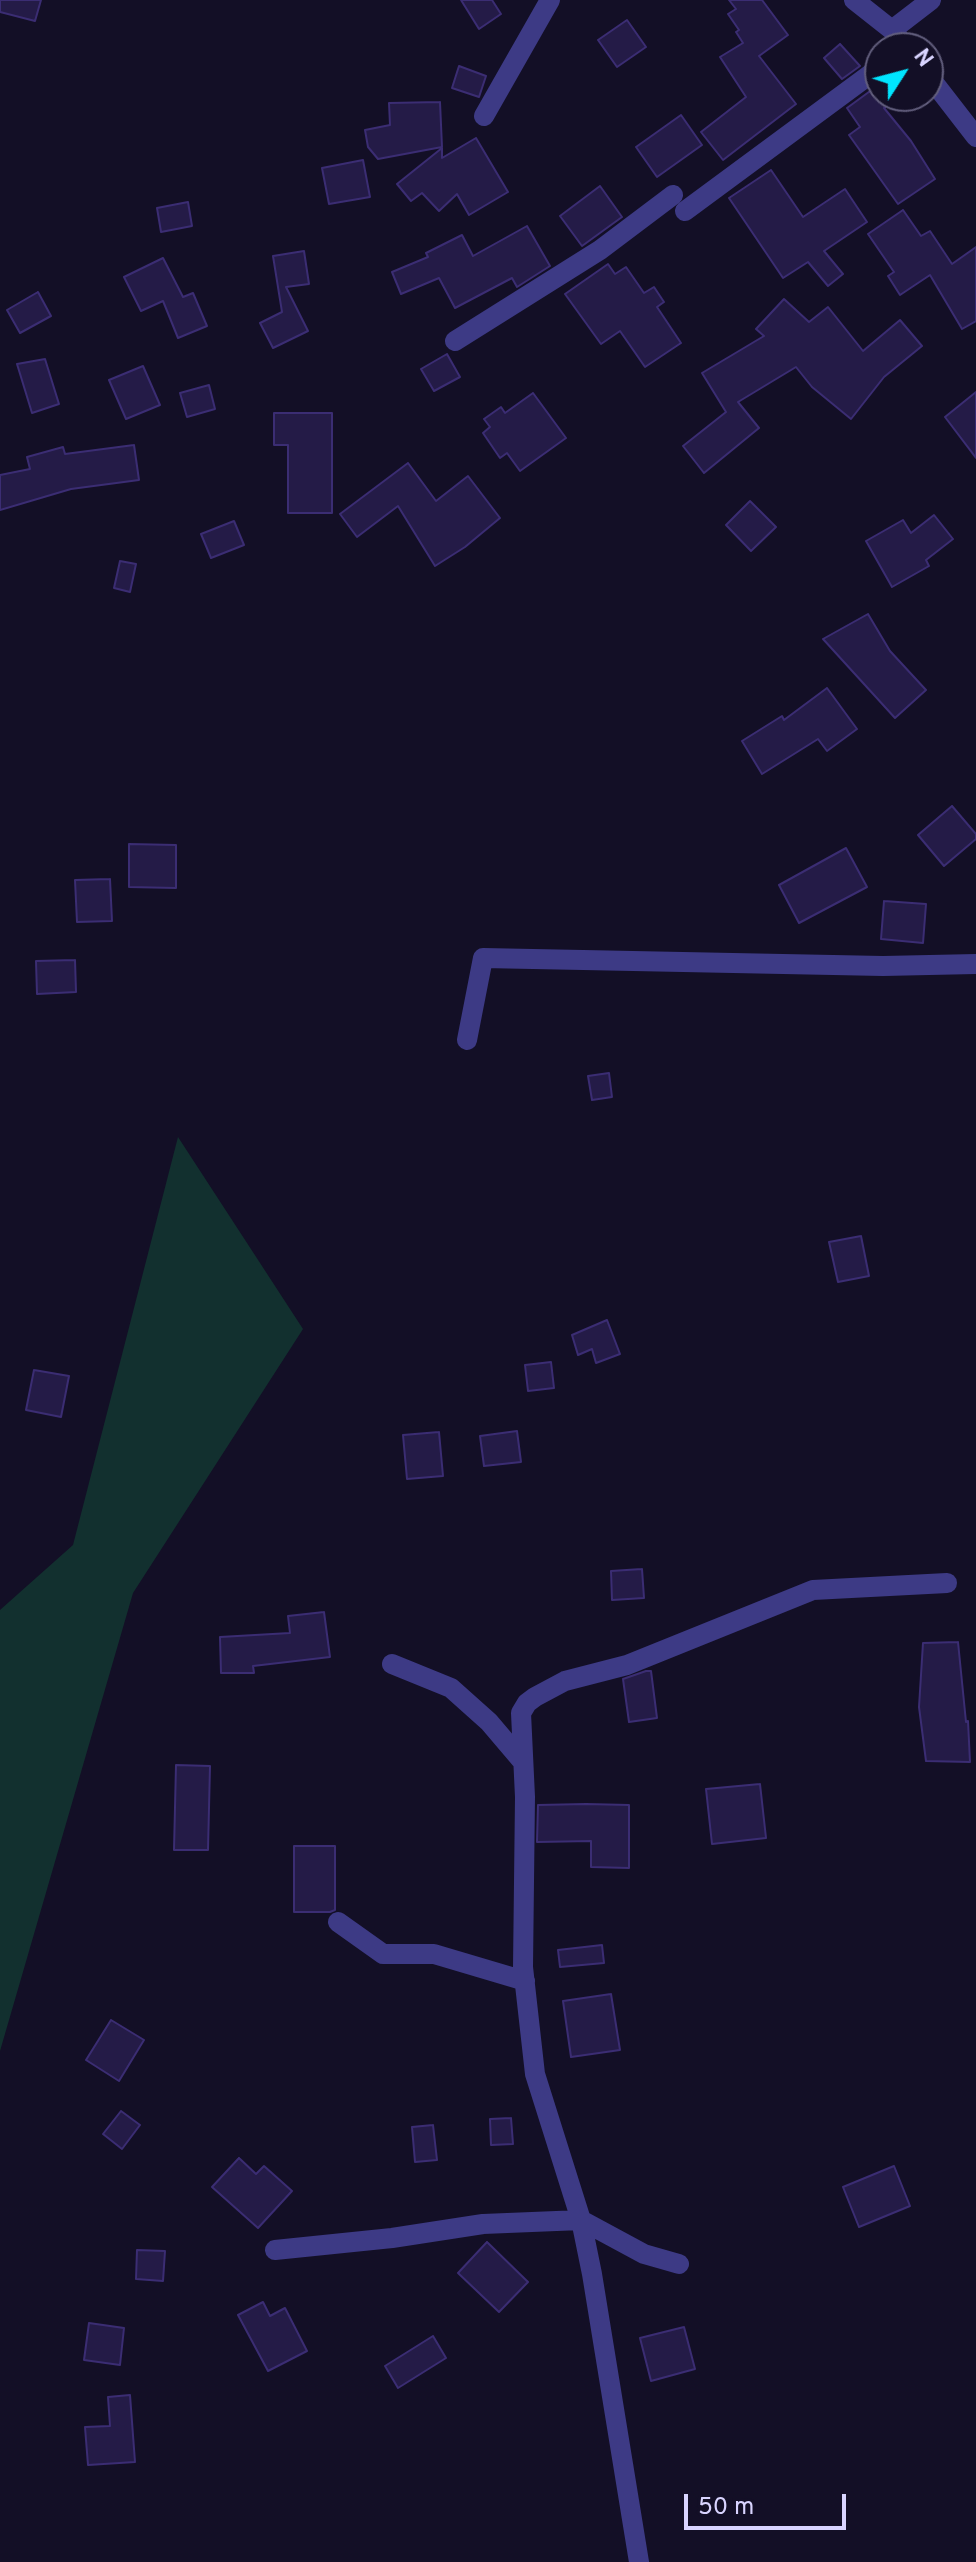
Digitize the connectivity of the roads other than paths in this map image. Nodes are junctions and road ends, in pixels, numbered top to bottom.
1 (550, 0) edge
2 (854, 0) edge
3 (931, 0) edge
4 (892, 30) joint
5 (864, 78) edge
6 (944, 96) edge
7 (484, 116) dead end
8 (976, 137) edge
9 (455, 341) dead end
10 (976, 964) edge
11 (467, 1040) dead end
12 (947, 1583) dead end
13 (392, 1664) dead end
14 (523, 1762) junction
15 (338, 1922) dead end
16 (525, 1981) junction
17 (581, 2220) junction
18 (275, 2250) dead end
19 (679, 2264) dead end
20 (639, 2562) edge

1 - 7 street
2 - 4 street
3 - 4 street
5 - 9 street
6 - 8 street
10 - 11 street
12 - 14 street
13 - 14 street
14 - 16 street
15 - 16 street
16 - 17 street
17 - 18 street
17 - 19 street
17 - 20 street

